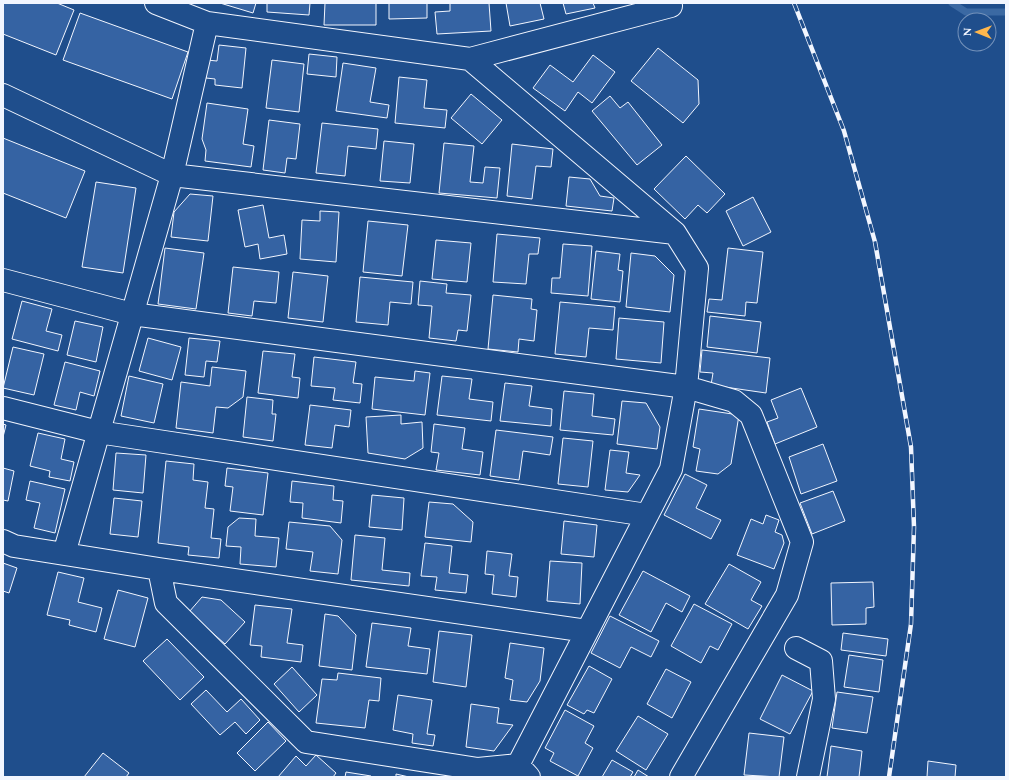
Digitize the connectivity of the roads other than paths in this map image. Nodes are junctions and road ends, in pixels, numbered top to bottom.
1 (156, 3) edge
2 (670, 3) edge
3 (206, 23) junction
4 (470, 59) junction
5 (3, 95) edge
6 (172, 175) junction
7 (675, 233) junction
8 (3, 280) edge
9 (132, 314) junction
10 (686, 387) junction
11 (3, 408) edge
12 (98, 432) junction
13 (647, 515) junction
14 (3, 541) edge
15 (64, 554) junction
16 (159, 569) junction
17 (587, 631) junction
18 (796, 648) dead end
19 (524, 771) edge
20 (496, 777) edge
21 (681, 777) edge
22 (808, 777) edge

1 - 3 street
2 - 4 street
3 - 4 street
3 - 6 street
4 - 7 street
5 - 6 street
6 - 7 street
6 - 9 street
7 - 10 street
8 - 9 street
9 - 10 street
9 - 12 street
10 - 13 street
10 - 21 street
11 - 12 street
12 - 13 street
12 - 15 street
13 - 17 street
14 - 15 street
15 - 16 street
16 - 17 street
16 - 19 street
17 - 19 street
18 - 22 street
19 - 20 street

